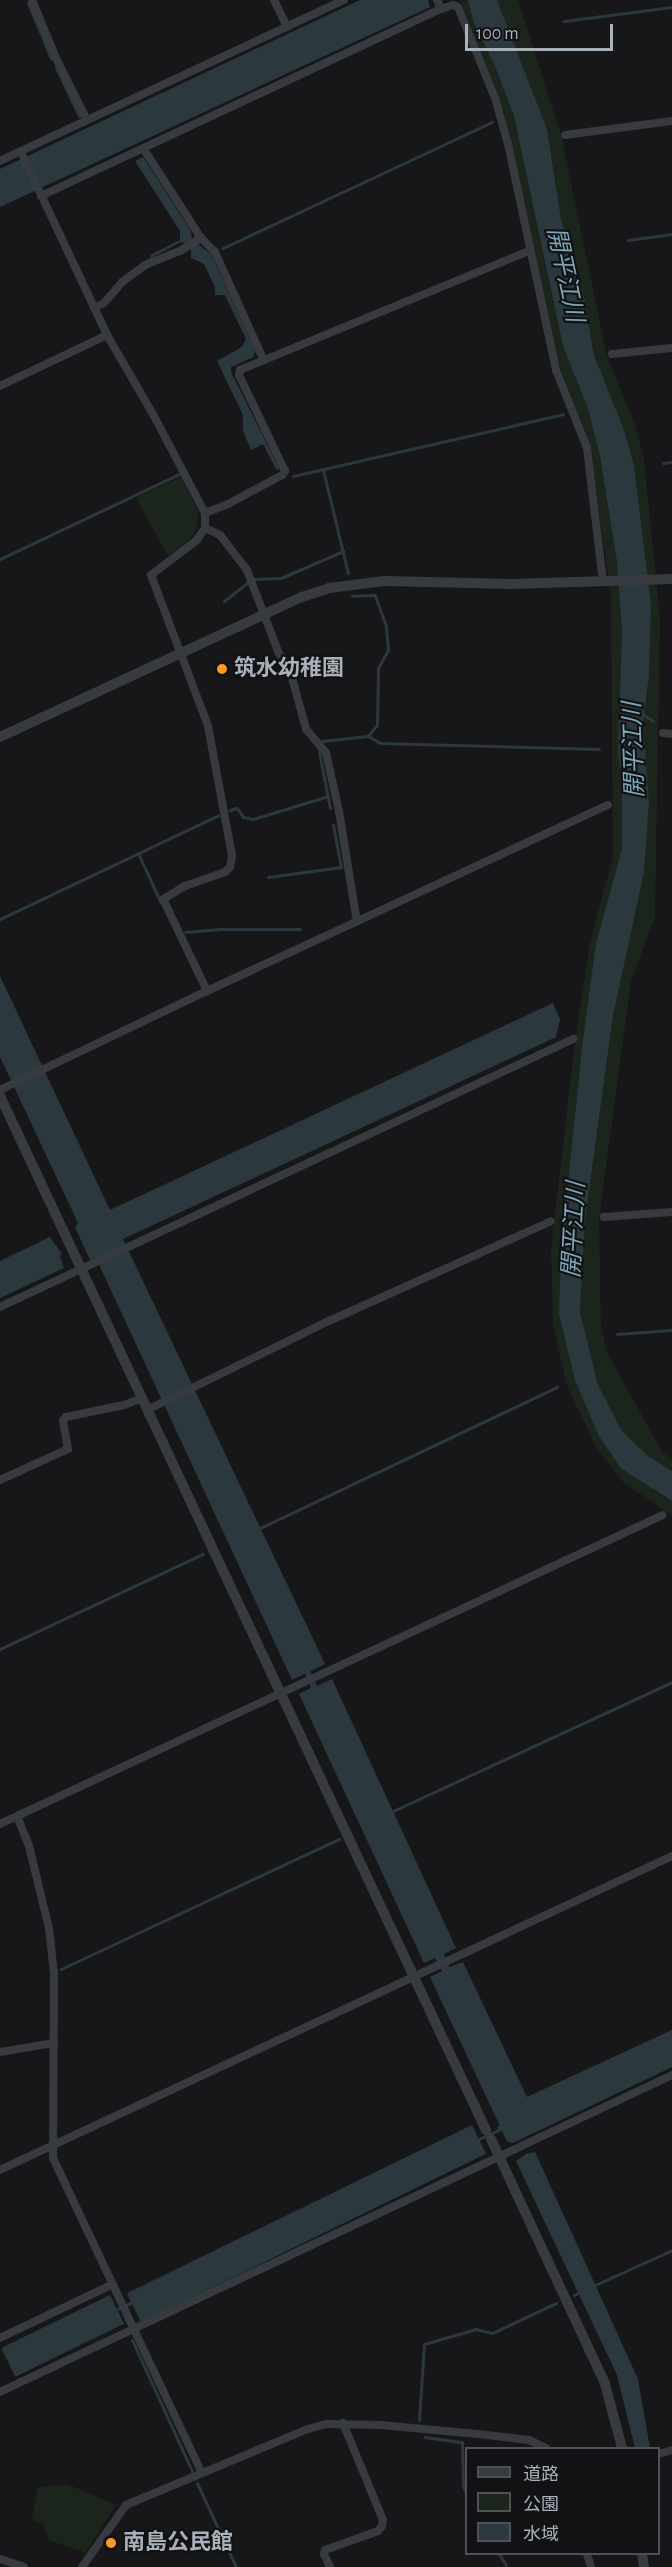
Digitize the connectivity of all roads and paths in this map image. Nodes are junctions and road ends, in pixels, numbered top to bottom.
1 (32, 0) edge
2 (274, 0) edge
3 (344, 0) edge
4 (439, 4) edge
5 (287, 27) junction
6 (87, 120) junction
7 (672, 121) edge
8 (565, 135) dead end
9 (143, 148) junction
10 (21, 152) junction
11 (0, 161) edge
12 (41, 196) junction
13 (199, 239) junction
14 (529, 251) junction
15 (94, 308) junction
16 (107, 335) junction
17 (672, 348) edge
18 (612, 354) dead end
19 (263, 359) junction
20 (0, 386) edge
21 (205, 513) junction
22 (205, 528) junction
23 (672, 579) edge
24 (605, 582) junction
25 (263, 615) junction
26 (181, 653) junction
27 (0, 737) edge
28 (608, 805) dead end
29 (357, 921) junction
30 (207, 991) junction
31 (573, 1039) dead end
32 (0, 1090) edge
33 (0, 1096) edge
34 (672, 1212) edge
35 (604, 1217) dead end
36 (551, 1221) dead end
37 (81, 1269) junction
38 (0, 1307) edge
39 (142, 1398) junction
40 (147, 1410) junction
41 (0, 1480) edge
42 (663, 1515) dead end
43 (281, 1694) junction
44 (17, 1816) junction
45 (0, 1824) edge
46 (672, 1856) edge
47 (413, 1975) junction
48 (54, 2043) junction
49 (0, 2052) edge
50 (672, 2075) edge
51 (52, 2147) junction
52 (499, 2157) junction
53 (0, 2170) edge
54 (113, 2284) junction
55 (134, 2329) junction
56 (0, 2338) edge
57 (0, 2392) edge
58 (343, 2423) junction
59 (544, 2447) edge
60 (622, 2447) edge
61 (202, 2473) junction
62 (0, 2559) edge
63 (24, 2567) edge
64 (82, 2567) edge
65 (330, 2567) edge

1 - 6 street
2 - 5 street
3 - 5 street
4 - 9 street
4 - 14 street
5 - 6 street
6 - 10 street
7 - 8 street
9 - 12 street
9 - 13 street
10 - 11 street
10 - 12 street
12 - 15 street
13 - 15 street
13 - 19 street
14 - 19 street
14 - 24 street
15 - 16 street
16 - 20 street
16 - 21 street
17 - 18 street
19 - 21 street
21 - 22 street
22 - 25 street
22 - 26 street
23 - 24 street
24 - 25 street
25 - 26 street
25 - 29 street
26 - 27 street
26 - 30 street
28 - 29 street
29 - 30 street
30 - 32 street
31 - 37 street
33 - 37 street
34 - 35 street
36 - 40 street
37 - 38 street
37 - 39 street
39 - 40 street
39 - 41 street
40 - 43 street
42 - 43 street
43 - 44 street
43 - 47 street
44 - 45 street
44 - 48 street
46 - 47 street
47 - 51 street
47 - 52 street
48 - 49 street
48 - 51 street
50 - 52 street
51 - 53 street
51 - 54 street
52 - 55 street
52 - 60 street
54 - 55 street
54 - 56 street
55 - 57 street
55 - 61 street
58 - 59 street
58 - 61 street
58 - 65 street
61 - 64 street
62 - 63 street

